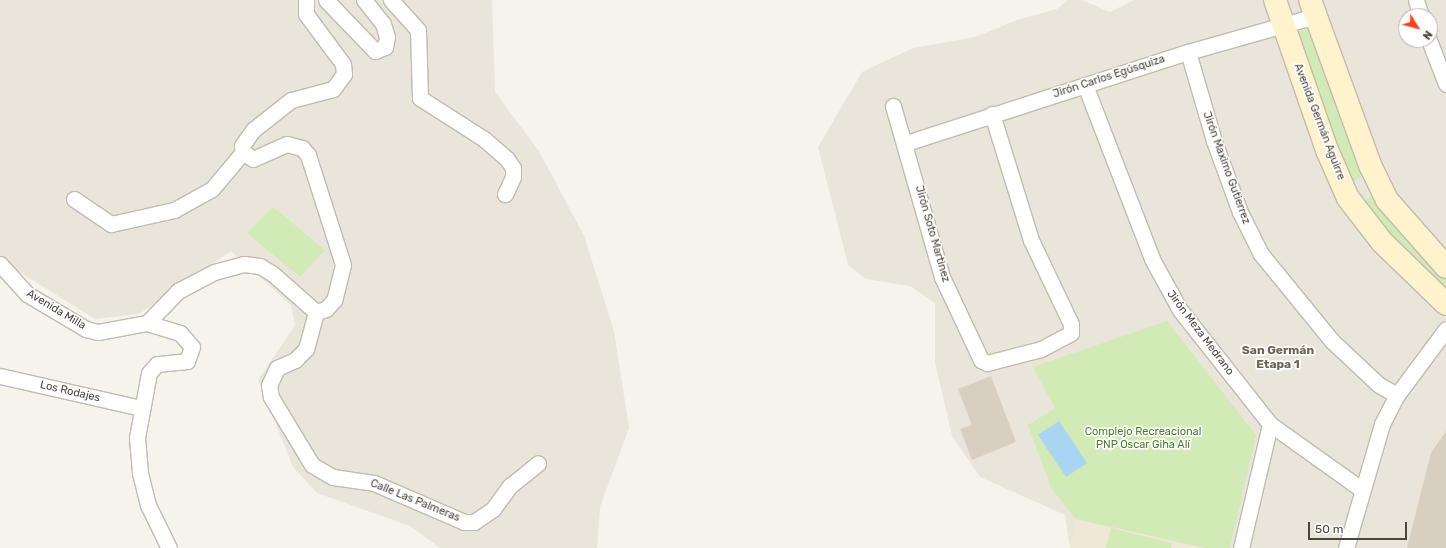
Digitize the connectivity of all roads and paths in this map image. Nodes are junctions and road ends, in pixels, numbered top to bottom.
1 (306, 0) edge
2 (326, 0) edge
3 (364, 0) edge
4 (391, 0) edge
5 (1275, 0) edge
6 (1312, 8) edge
7 (1282, 24) junction
8 (1432, 48) edge
9 (1188, 52) junction
10 (1446, 84) edge
11 (1085, 85) junction
12 (893, 106) dead end
13 (992, 114) junction
14 (906, 143) junction
15 (243, 152) junction
16 (1378, 181) junction
17 (505, 194) dead end
18 (1348, 198) junction
19 (74, 199) dead end
20 (0, 264) edge
21 (1446, 267) edge
22 (1446, 304) edge
23 (316, 312) junction
24 (147, 323) junction
25 (1446, 329) edge
26 (0, 376) edge
27 (1397, 395) junction
28 (141, 408) junction
29 (1270, 424) junction
30 (538, 463) dead end
31 (1361, 489) junction
32 (169, 548) edge
33 (1241, 548) edge
34 (1346, 548) edge

1 - 15 street
2 - 3 street
4 - 17 street
5 - 7 main road, Avenida Germán Aguirre
6 - 7 street, Jirón Carlos Egúsquiza
6 - 16 main road
7 - 9 street, Jirón Carlos Egúsquiza
7 - 18 main road, Avenida Germán Aguirre
8 - 10 street
9 - 11 street, Jirón Carlos Egúsquiza
9 - 27 street, Jirón Maximo Gutierrez
11 - 13 street, Jirón Carlos Egúsquiza
11 - 29 street, Jirón Meza Medrano
12 - 14 street, Jirón Soto Martinez
13 - 14 street, Jirón Carlos Egúsquiza
13 - 14 street, Jirón Soto Martinez
15 - 19 street
15 - 23 street
16 - 18 main road
16 - 21 main road
18 - 22 main road, Avenida Germán Aguirre
20 - 24 street, Avenida Milla
23 - 24 street
23 - 30 street, Calle Las Palmeras
24 - 28 street
25 - 27 street
26 - 28 street, Los Rodajes
27 - 31 street
28 - 32 street
29 - 31 street, Jirón Meza Medrano
29 - 33 street
31 - 34 street

